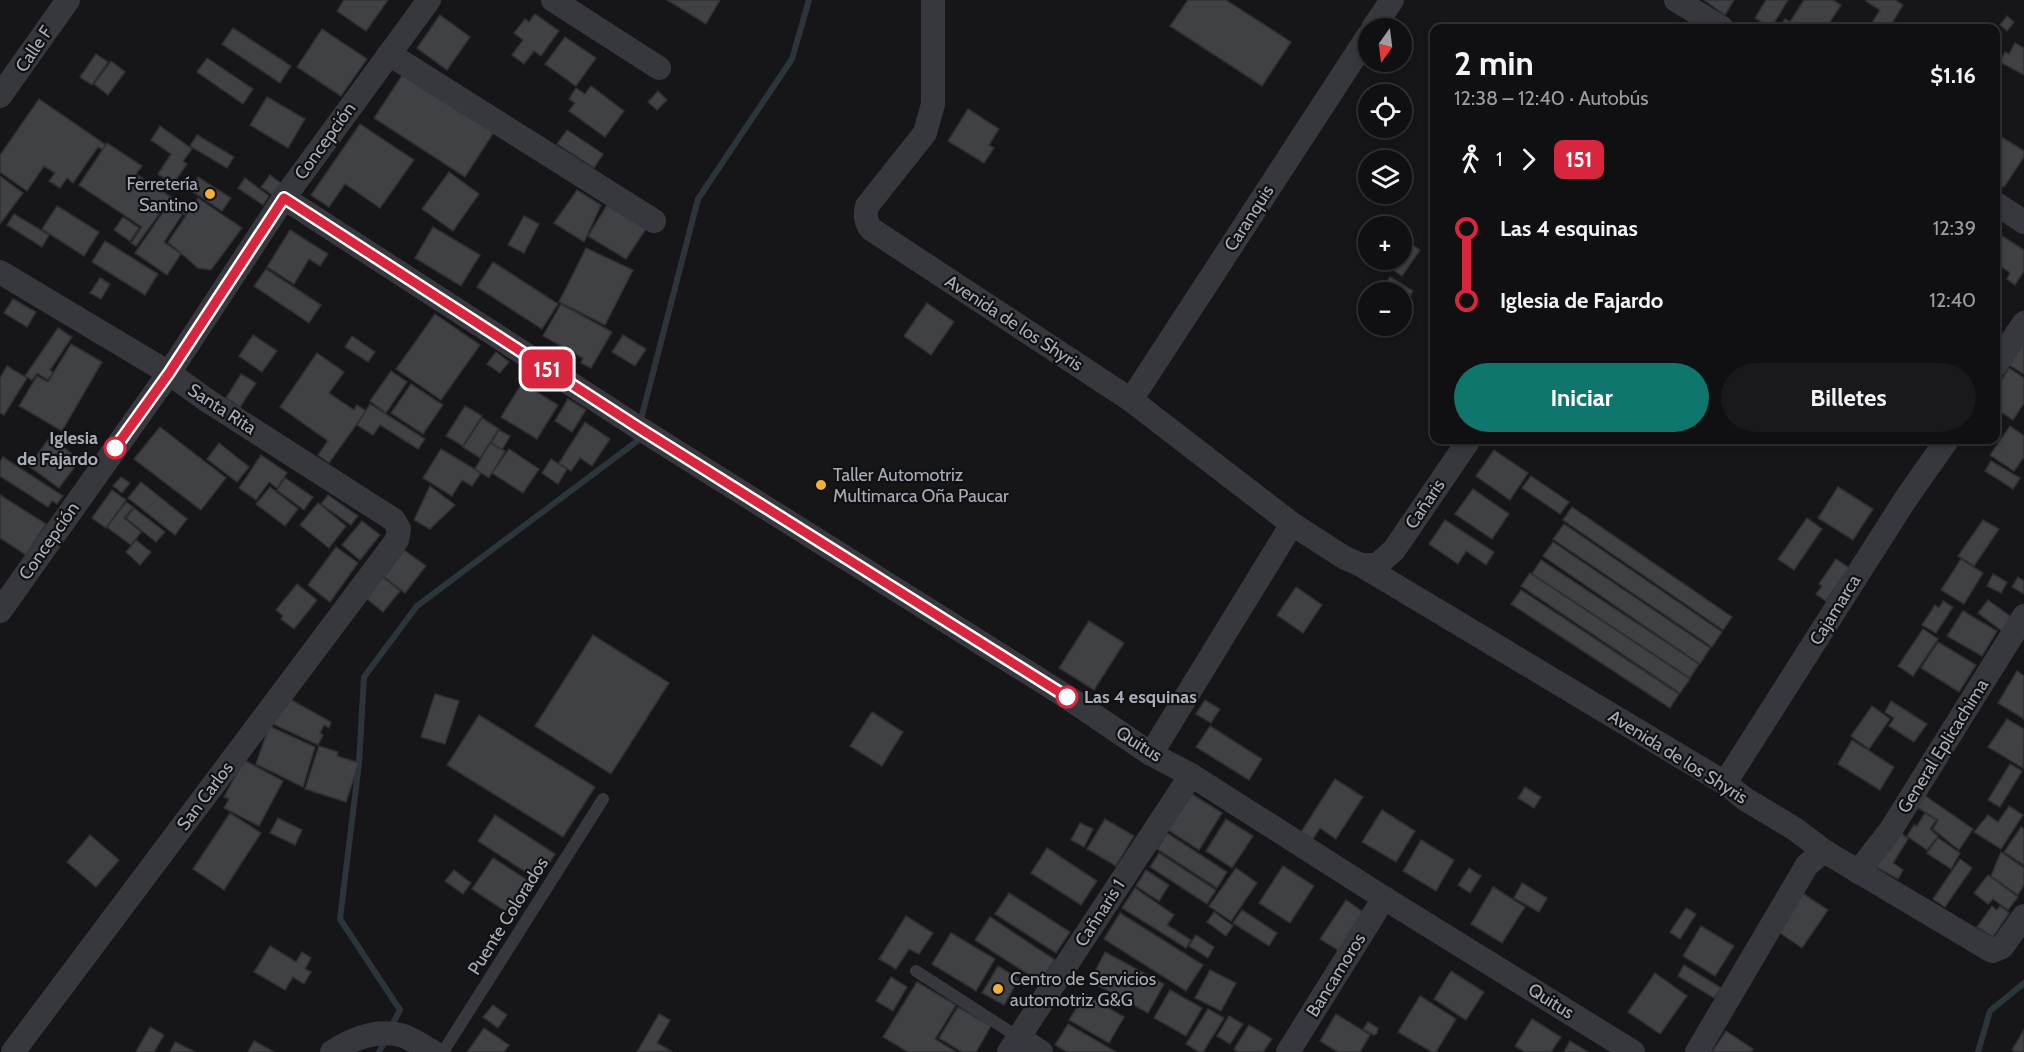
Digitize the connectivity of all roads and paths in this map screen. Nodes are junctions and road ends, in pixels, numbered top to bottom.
1 (68, 0) edge
2 (429, 0) edge
3 (553, 0) edge
4 (933, 0) edge
5 (1392, 0) edge
6 (1676, 0) edge
7 (1380, 18) edge
8 (1715, 24) edge
9 (1358, 51) edge
10 (389, 54) junction
11 (658, 68) dead end
12 (8, 69) edge
13 (0, 96) edge
14 (284, 198) junction
15 (2000, 206) edge
16 (2023, 218) edge
17 (654, 221) dead end
18 (0, 272) edge
19 (2024, 322) edge
20 (2000, 358) edge
21 (169, 373) junction
22 (1131, 400) junction
23 (1466, 444) edge
24 (1944, 444) edge
25 (1292, 524) junction
26 (397, 540) joint
27 (1369, 565) junction
28 (0, 611) edge
29 (2024, 616) edge
30 (1151, 754) junction
31 (1191, 774) junction
32 (1725, 783) junction
33 (603, 799) dead end
34 (1824, 852) junction
35 (1858, 872) junction
36 (1384, 898) junction
37 (2024, 916) edge
38 (916, 971) dead end
39 (1014, 1045) edge
40 (14, 1052) edge
41 (332, 1052) edge
42 (433, 1052) edge
43 (443, 1052) edge
44 (1041, 1052) edge
45 (1288, 1052) edge
46 (1633, 1052) edge
47 (1696, 1052) edge

1 - 12 street, Calle F
2 - 10 street, Concepción
3 - 11 street
4 - 22 street, Avenida de los Shyris
5 - 7 street
6 - 8 street
9 - 22 street, Caranquis
10 - 14 street, Concepción
10 - 17 street
12 - 13 street, Calle F
14 - 21 street, Concepción
14 - 30 street, Quitus
15 - 16 street
18 - 21 street, Santa Rita
19 - 20 street
21 - 26 street, Santa Rita
21 - 28 street, Concepción
22 - 25 street, Avenida de los Shyris
23 - 27 street, Cañaris
24 - 32 street, Cajamarca
25 - 27 street, Avenida de los Shyris
25 - 30 street
26 - 40 street, San Carlos
27 - 32 street, Avenida de los Shyris
29 - 35 street, General Eplicachima
30 - 31 street, Quitus
31 - 36 street, Quitus
31 - 39 street, Cañnaris 1
32 - 34 street, Avenida de los Shyris
33 - 43 lane, Puente Colorados
34 - 35 street, Avenida de los Shyris
34 - 47 street
35 - 37 street, Avenida de los Shyris
36 - 45 street, Bancamoros
36 - 46 street, Quitus
38 - 39 lane
39 - 44 street
41 - 42 street

